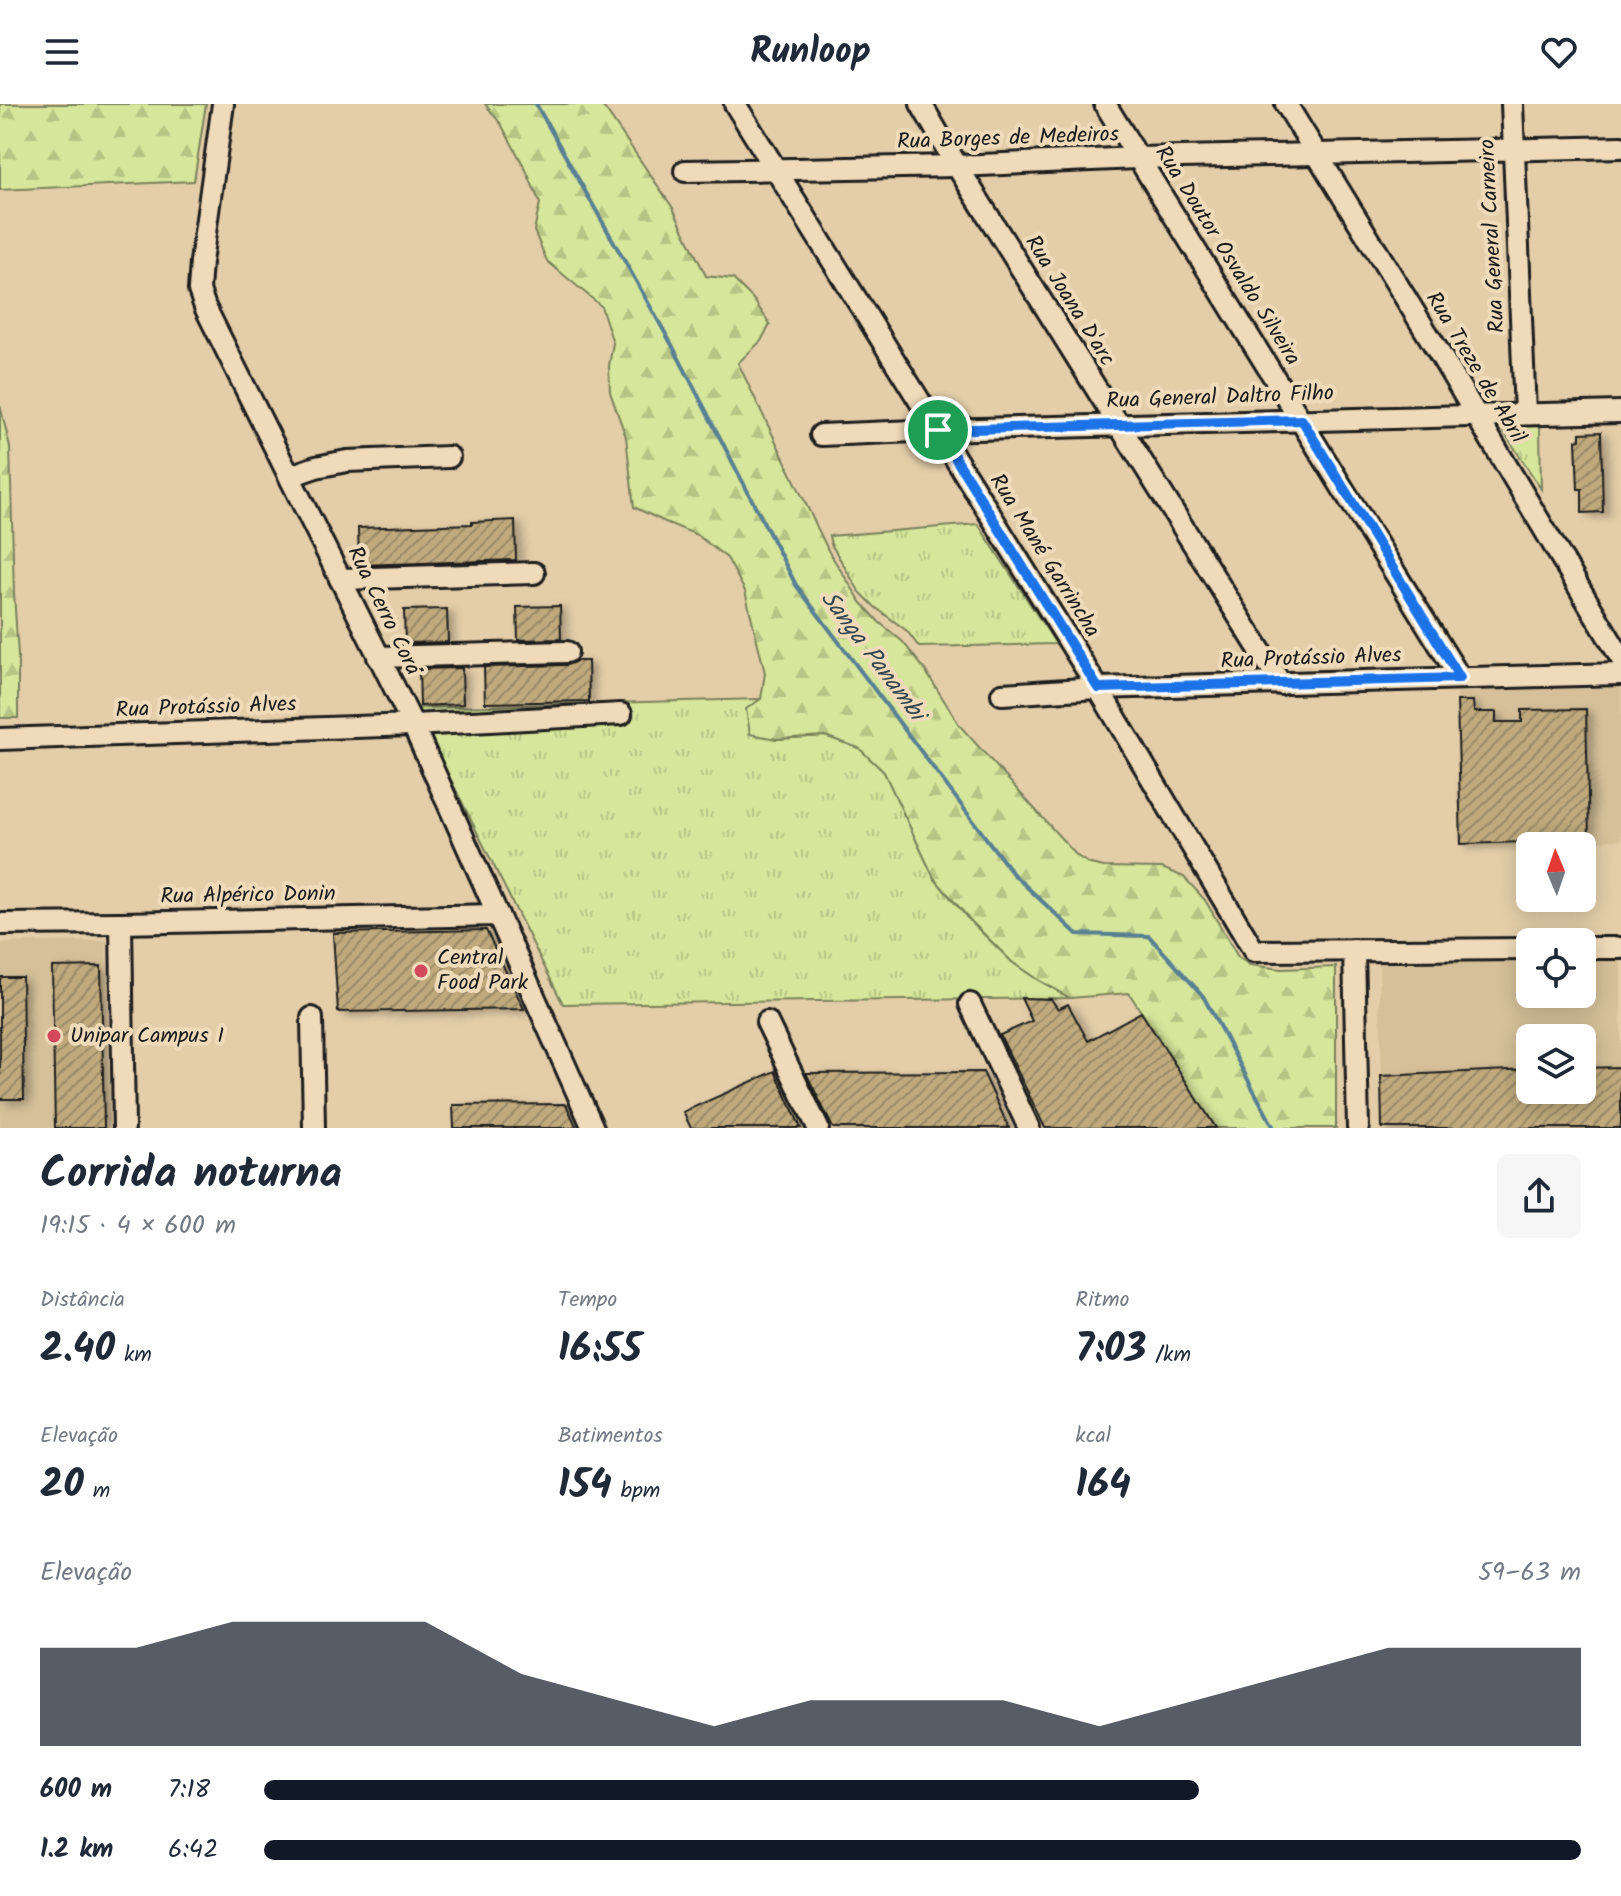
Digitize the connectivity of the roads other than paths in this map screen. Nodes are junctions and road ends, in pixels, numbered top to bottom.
1 (223, 104) edge
2 (735, 104) edge
3 (921, 104) edge
4 (1105, 104) edge
5 (1286, 104) edge
6 (1512, 104) edge
7 (1621, 147) edge
8 (1513, 151) junction
9 (1316, 153) junction
10 (1137, 158) junction
11 (957, 166) junction
12 (775, 169) junction
13 (685, 171) dead end
14 (1621, 412) edge
15 (1525, 413) junction
16 (1476, 415) junction
17 (1302, 420) junction
18 (1119, 425) junction
19 (938, 430) junction
20 (821, 435) dead end
21 (449, 457) dead end
22 (290, 476) junction
23 (534, 573) dead end
24 (340, 579) junction
25 (567, 652) dead end
26 (378, 657) junction
27 (1621, 658) edge
28 (1621, 674) edge
29 (1460, 678) junction
30 (1281, 684) junction
31 (1098, 688) junction
32 (1002, 694) dead end
33 (621, 714) dead end
34 (413, 725) junction
35 (0, 739) edge
36 (498, 915) junction
37 (121, 923) junction
38 (0, 924) edge
39 (1596, 948) edge
40 (1621, 948) edge
41 (1516, 949) edge
42 (1354, 950) junction
43 (970, 1004) dead end
44 (312, 1018) dead end
45 (767, 1022) dead end
46 (124, 1128) edge
47 (314, 1128) edge
48 (593, 1128) edge
49 (818, 1128) edge
50 (1029, 1128) edge
51 (1358, 1128) edge

1 - 22 street, Rua Cerro Corá
2 - 12 street, Rua Mané Garrincha
3 - 11 street, Rua Joana D'arc
4 - 10 street, Rua Doutor Osvaldo Silveira
5 - 9 street, Rua Treze de Abril
6 - 8 street, Rua General Carneiro
7 - 8 street, Rua Borges de Medeiros
8 - 9 street, Rua Borges de Medeiros
8 - 15 street, Rua General Carneiro
9 - 10 street, Rua Borges de Medeiros
9 - 16 street, Rua Treze de Abril
10 - 11 street, Rua Borges de Medeiros
10 - 17 street, Rua Doutor Osvaldo Silveira
11 - 12 street, Rua Borges de Medeiros
11 - 18 street, Rua Joana D'arc
12 - 13 street, Rua Borges de Medeiros
12 - 19 street, Rua Mané Garrincha
14 - 15 street, Rua General Daltro Filho
15 - 16 street, Rua General Daltro Filho
16 - 17 street, Rua General Daltro Filho
16 - 27 street, Rua Treze de Abril
17 - 18 street, Rua General Daltro Filho
17 - 29 street, Rua Doutor Osvaldo Silveira
18 - 19 street, Rua General Daltro Filho
18 - 30 street, Rua Joana D'arc
19 - 20 street, Rua General Daltro Filho
19 - 31 street, Rua Mané Garrincha
21 - 22 street
22 - 24 street, Rua Cerro Corá
23 - 24 street
24 - 26 street, Rua Cerro Corá
25 - 26 street
26 - 34 street, Rua Cerro Corá
28 - 29 street, Rua Protássio Alves
29 - 30 street, Rua Protássio Alves
30 - 31 street, Rua Protássio Alves
31 - 32 street, Rua Protássio Alves
31 - 42 street, Rua Mané Garrincha
33 - 34 street, Rua Protássio Alves
34 - 35 street, Rua Protássio Alves
34 - 36 street, Rua Cerro Corá
36 - 37 street, Rua Alpérico Donin
36 - 48 street, Rua Cerro Corá
37 - 38 street, Rua Alpérico Donin
37 - 46 street
39 - 40 street
41 - 42 street
42 - 51 street
43 - 50 street
44 - 47 street
45 - 49 street

